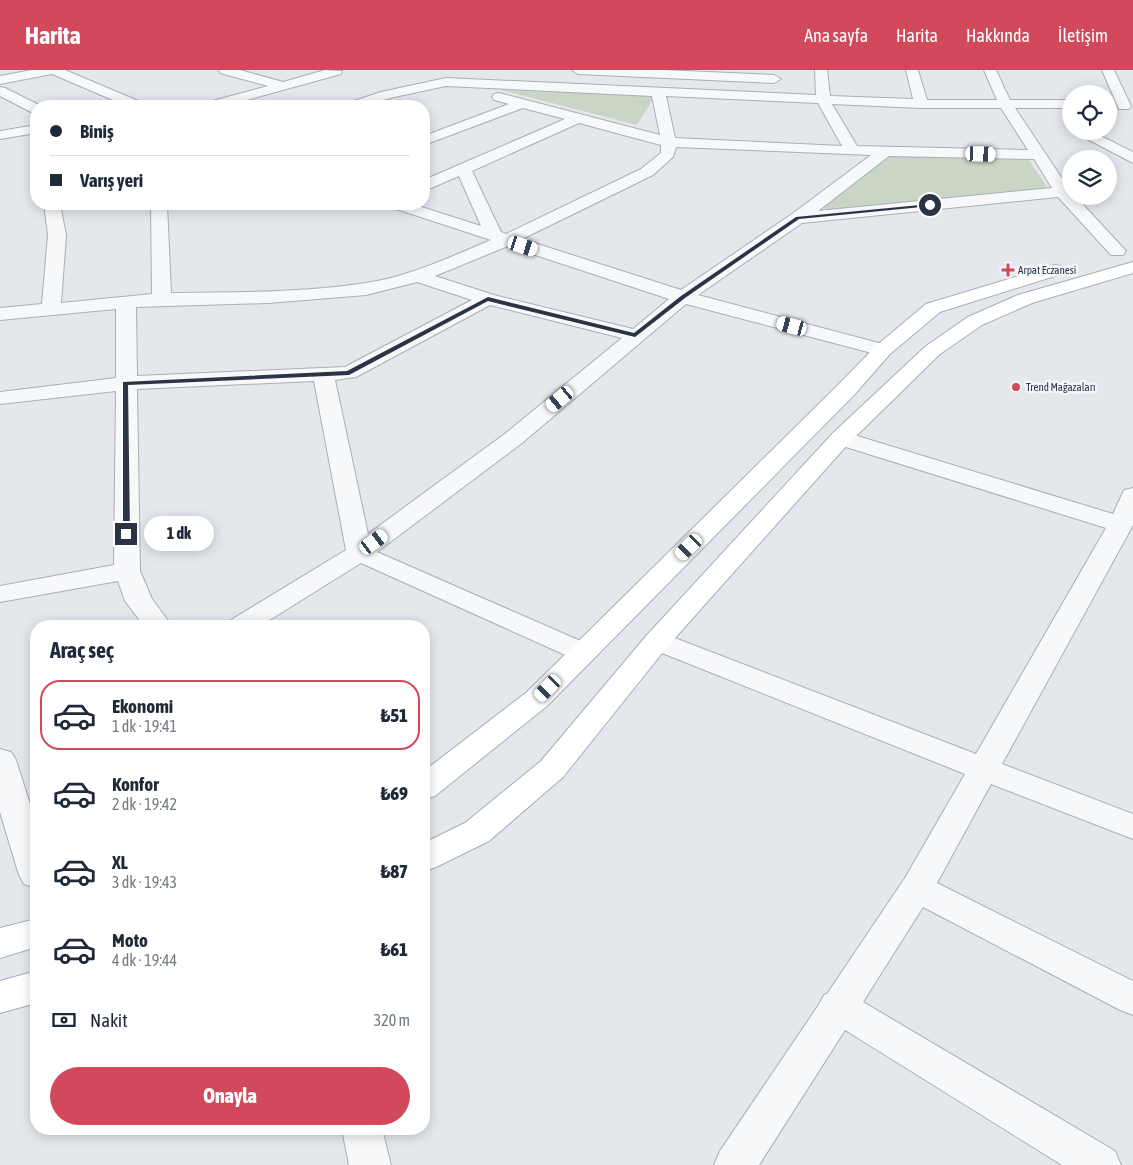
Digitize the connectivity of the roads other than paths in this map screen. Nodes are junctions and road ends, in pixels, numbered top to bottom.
1 (80, 70) edge
2 (225, 70) edge
3 (434, 70) edge
4 (565, 70) edge
5 (578, 70) edge
6 (912, 70) edge
7 (990, 70) edge
8 (1108, 70) edge
9 (56, 71) edge
10 (334, 73) edge
11 (817, 77) edge
12 (0, 80) edge
13 (791, 80) dead end
14 (446, 82) junction
15 (281, 85) junction
16 (368, 89) dead end
17 (581, 90) junction
18 (0, 91) edge
19 (658, 93) junction
20 (386, 95) junction
21 (124, 100) edge
22 (230, 100) edge
23 (371, 100) edge
24 (823, 100) junction
25 (1005, 102) junction
26 (523, 103) junction
27 (921, 104) junction
28 (1062, 104) edge
29 (30, 106) edge
30 (1117, 106) edge
31 (1130, 107) edge
32 (1062, 114) edge
33 (1014, 117) junction
34 (578, 118) junction
35 (30, 131) edge
36 (0, 134) edge
37 (430, 138) edge
38 (1096, 140) edge
39 (668, 142) junction
40 (852, 150) junction
41 (886, 151) junction
42 (1038, 155) junction
43 (1133, 158) edge
44 (464, 170) junction
45 (430, 184) edge
46 (1062, 192) joint
47 (1076, 205) edge
48 (53, 210) edge
49 (159, 210) edge
50 (414, 210) edge
51 (798, 218) junction
52 (500, 239) junction
53 (1128, 255) edge
54 (418, 276) junction
55 (683, 297) junction
56 (162, 299) junction
57 (488, 299) junction
58 (126, 304) junction
59 (51, 309) junction
60 (0, 314) edge
61 (635, 335) junction
62 (883, 350) junction
63 (323, 376) junction
64 (125, 383) junction
65 (0, 398) edge
66 (841, 438) junction
67 (1127, 515) edge
68 (358, 553) junction
69 (127, 571) junction
70 (0, 594) edge
71 (153, 620) edge
72 (251, 620) edge
73 (657, 641) junction
74 (582, 652) junction
75 (0, 760) edge
76 (982, 768) junction
77 (430, 783) edge
78 (1133, 827) edge
79 (430, 855) edge
80 (30, 856) edge
81 (917, 888) junction
82 (30, 934) edge
83 (0, 942) edge
84 (30, 989) edge
85 (0, 997) edge
86 (1133, 999) edge
87 (837, 1006) junction
88 (363, 1135) edge
89 (370, 1165) edge
90 (735, 1165) edge
91 (1100, 1165) edge

1 - 9 street
2 - 15 street
3 - 14 street
4 - 17 street
5 - 13 street
6 - 27 street
7 - 25 street
8 - 31 street
9 - 12 street
9 - 21 street
10 - 15 street
11 - 24 street
14 - 17 street
14 - 20 street
14 - 26 street
15 - 22 street
16 - 20 street
17 - 19 street
18 - 29 street
19 - 24 street
19 - 39 street
20 - 23 street
24 - 27 street
24 - 40 street
25 - 27 street
25 - 28 street
25 - 33 street
26 - 34 street
26 - 37 street
30 - 31 street
32 - 33 street
33 - 42 street
34 - 39 street
34 - 44 street
35 - 36 street
38 - 43 street
39 - 40 street
39 - 52 street
40 - 41 street
41 - 42 street
41 - 51 street
42 - 46 street
44 - 45 street
44 - 52 street
46 - 51 street
47 - 53 street
48 - 59 street
49 - 56 street
50 - 52 street
51 - 55 street
52 - 54 street
52 - 55 street
53 - 62 main road
53 - 66 main road
54 - 56 street
54 - 57 street
55 - 61 street
55 - 62 street
56 - 58 street
57 - 61 street
57 - 63 street
58 - 59 street
58 - 64 street
59 - 60 street
61 - 68 street
62 - 74 main road
63 - 64 street
63 - 68 street
64 - 65 street
64 - 69 street
66 - 67 street
66 - 73 main road
67 - 76 street
68 - 72 street
68 - 74 street
69 - 70 street
69 - 71 street
73 - 76 street
73 - 79 main road
74 - 77 main road
75 - 80 street
76 - 78 street
76 - 81 street
81 - 86 street
81 - 87 street
82 - 83 main road
84 - 85 main road
87 - 90 street
87 - 91 street
88 - 89 street

